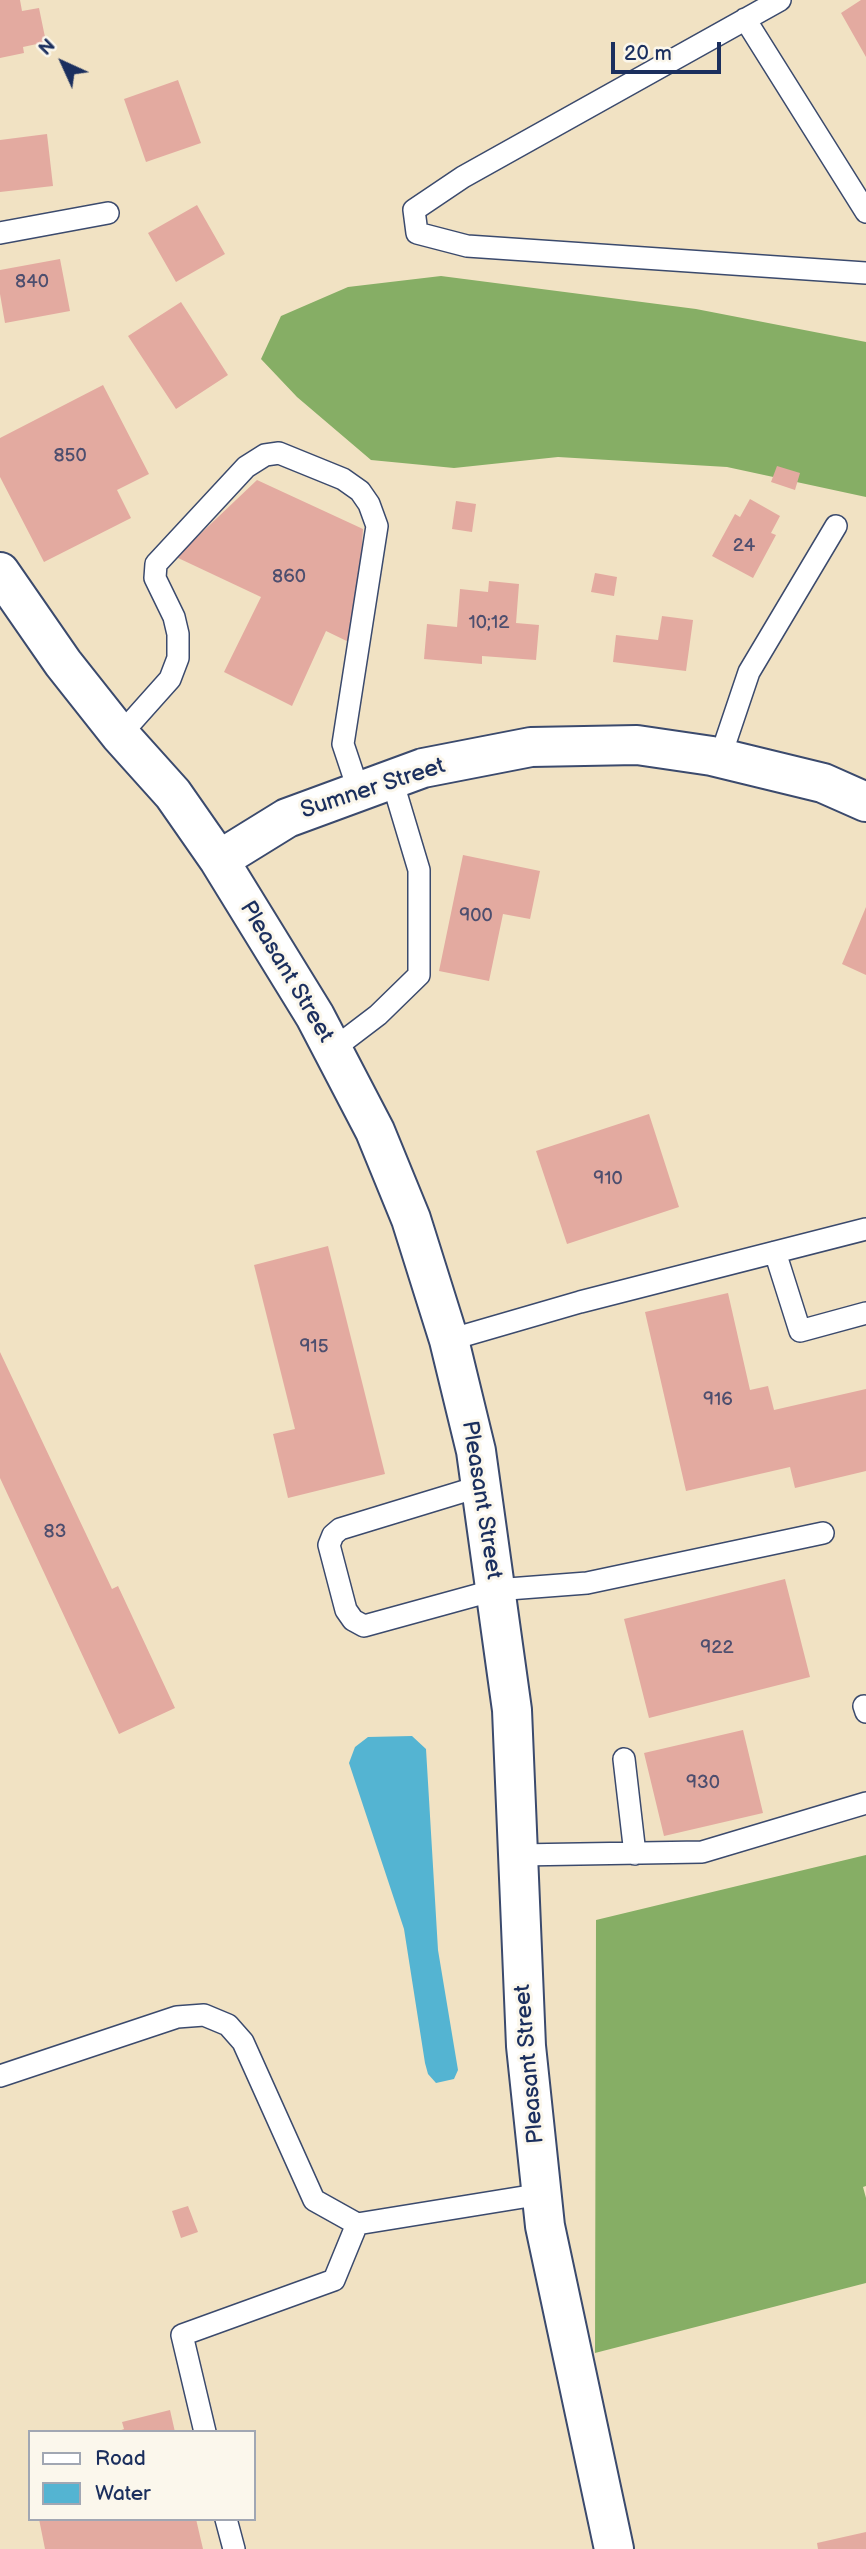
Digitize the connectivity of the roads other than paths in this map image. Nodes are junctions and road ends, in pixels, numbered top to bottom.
1 (780, 0) edge
2 (745, 19) junction
3 (866, 212) edge
4 (108, 213) dead end
5 (0, 233) edge
6 (866, 273) edge
7 (836, 526) dead end
8 (0, 572) edge
9 (120, 735) junction
10 (720, 758) junction
11 (376, 786) junction
12 (866, 802) edge
13 (219, 860) junction
14 (332, 1050) junction
15 (866, 1229) edge
16 (775, 1252) junction
17 (866, 1313) edge
18 (449, 1340) junction
19 (481, 1486) junction
20 (823, 1533) dead end
21 (495, 1590) junction
22 (624, 1759) dead end
23 (866, 1803) edge
24 (635, 1854) junction
25 (518, 1855) junction
26 (0, 2076) edge
27 (542, 2194) junction
28 (357, 2224) junction
29 (205, 2430) edge
30 (227, 2521) edge
31 (234, 2549) edge
32 (614, 2549) edge

1 - 2 lane
2 - 3 lane
2 - 6 lane
4 - 5 lane
7 - 10 lane
8 - 9 street, Pleasant Street
9 - 11 lane
9 - 13 street, Pleasant Street
10 - 11 street, Sumner Street
10 - 12 street, Sumner Street
11 - 13 street, Sumner Street
11 - 14 lane
13 - 14 street, Pleasant Street
14 - 18 street, Pleasant Street
15 - 16 lane
16 - 17 lane
16 - 18 lane
18 - 19 street, Pleasant Street
19 - 21 street, Pleasant Street
19 - 21 lane
20 - 21 lane
21 - 25 street, Pleasant Street
22 - 24 lane
23 - 24 lane
24 - 25 lane
25 - 27 street, Pleasant Street
26 - 28 lane
27 - 28 lane
27 - 32 street, Pleasant Street
28 - 29 lane
30 - 31 lane

